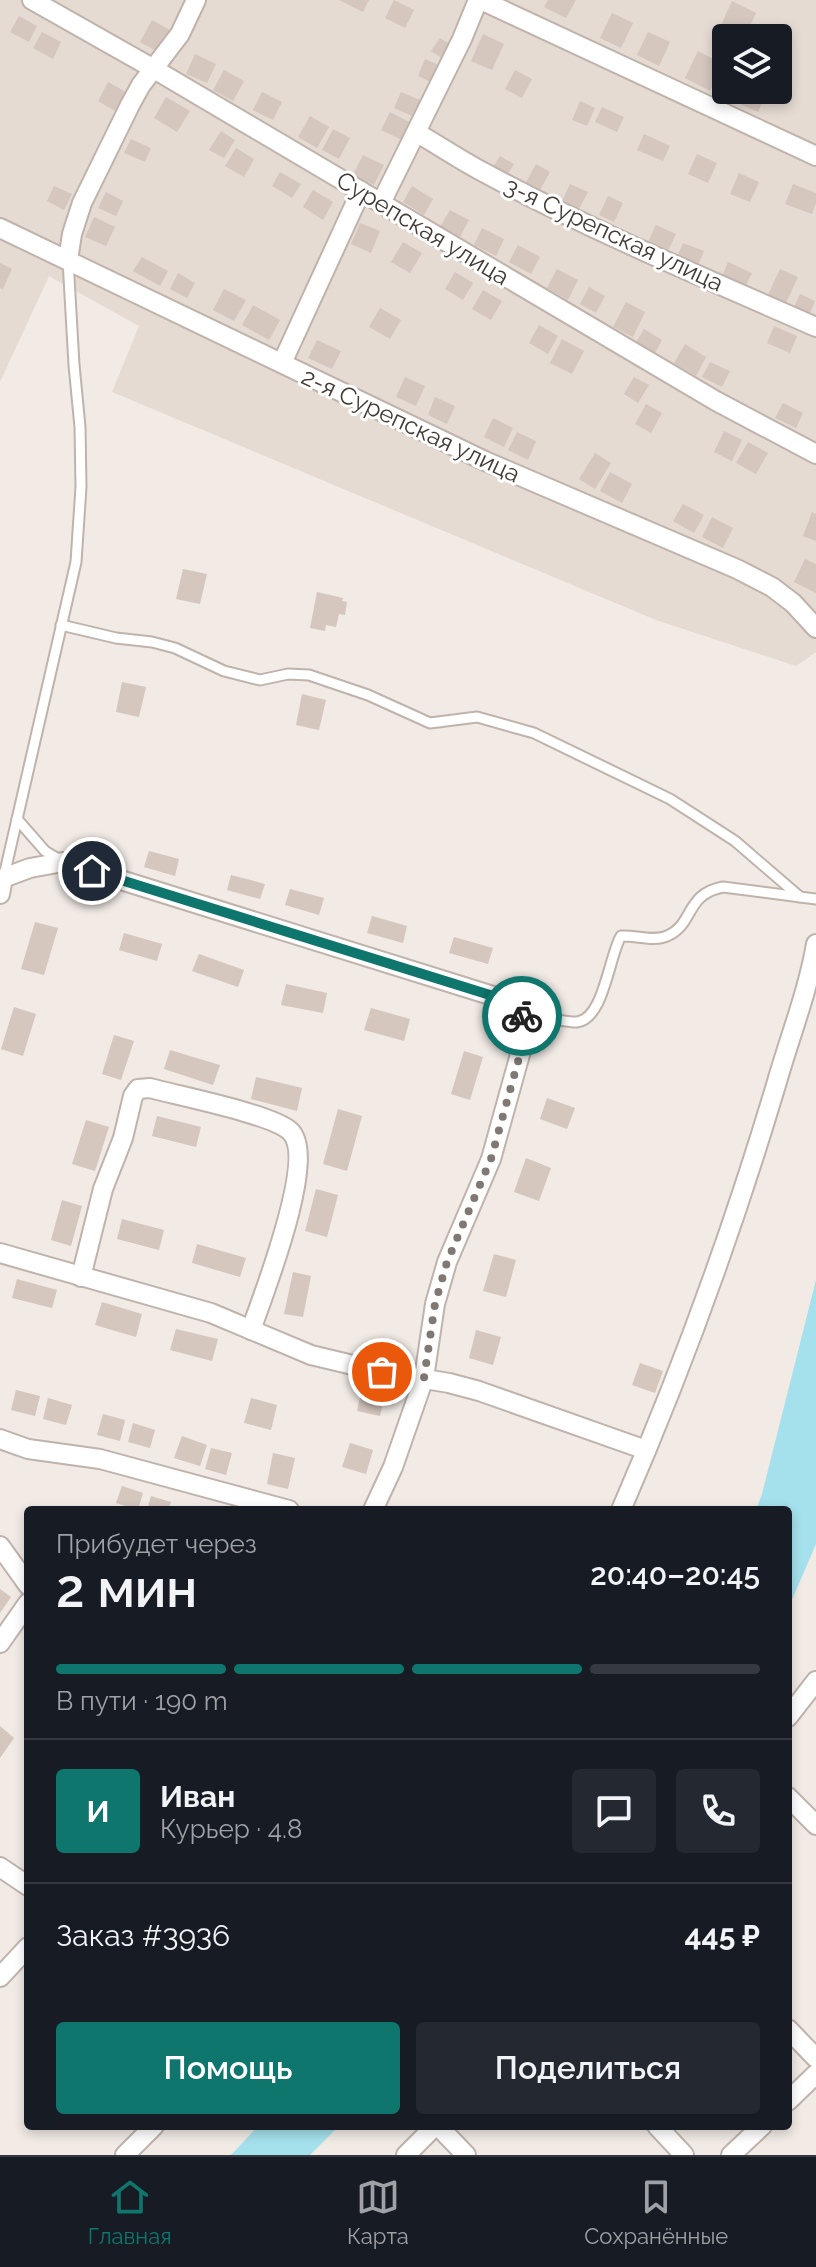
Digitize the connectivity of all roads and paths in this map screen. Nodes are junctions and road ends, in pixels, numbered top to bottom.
1 (32, 0) edge
2 (196, 0) edge
3 (479, 0) edge
4 (154, 69) junction
5 (417, 133) junction
6 (816, 156) edge
7 (361, 191) junction
8 (381, 203) junction
9 (0, 228) edge
10 (68, 260) junction
11 (816, 327) edge
12 (282, 363) junction
13 (816, 454) edge
14 (61, 625) junction
15 (816, 628) edge
16 (17, 819) junction
17 (63, 862) junction
18 (2, 886) edge
19 (800, 897) junction
20 (816, 899) edge
21 (816, 944) edge
22 (521, 1013) junction
23 (0, 1253) edge
24 (81, 1277) junction
25 (251, 1330) junction
26 (424, 1378) junction
27 (0, 1439) edge
28 (646, 1450) junction
29 (274, 1506) edge
30 (375, 1506) edge
31 (623, 1506) edge
32 (0, 1546) edge
33 (24, 1579) edge
34 (24, 1609) edge
35 (0, 1643) edge
36 (816, 1681) edge
37 (792, 1712) edge
38 (792, 1801) edge
39 (816, 1825) edge
40 (0, 1867) edge
41 (24, 1883) edge
42 (24, 1951) edge
43 (0, 1977) edge
44 (792, 2033) edge
45 (816, 2058) edge
46 (816, 2074) edge
47 (792, 2097) edge
48 (150, 2130) edge
49 (432, 2130) edge
50 (440, 2130) edge
51 (661, 2130) edge
52 (758, 2130) edge
53 (125, 2155) edge
54 (406, 2155) edge
55 (466, 2155) edge
56 (684, 2155) edge
57 (731, 2155) edge

1 - 4 street, Сурепская улица
2 - 4 street
3 - 5 street
3 - 6 street
4 - 7 street, Сурепская улица
4 - 10 street
5 - 8 street
5 - 11 street, 3-я Сурепская улица
7 - 8 street, Сурепская улица
7 - 12 street
8 - 13 street, Сурепская улица
9 - 10 street, 2-я Сурепская улица
10 - 12 street, 2-я Сурепская улица
10 - 14 lane
12 - 15 street, 2-я Сурепская улица
14 - 16 lane
14 - 19 lane
16 - 17 lane
16 - 18 lane
17 - 18 street
17 - 22 street
19 - 20 lane
19 - 22 lane
21 - 28 street
22 - 26 street
23 - 24 street
24 - 25 street
24 - 25 street
25 - 26 street
26 - 28 street
26 - 30 street
27 - 29 street
28 - 31 street
32 - 33 street
34 - 35 street
36 - 37 street
38 - 39 street
40 - 41 street
42 - 43 street
44 - 45 street
46 - 47 street
48 - 53 street
49 - 54 street
50 - 55 street
51 - 56 street
52 - 57 street

